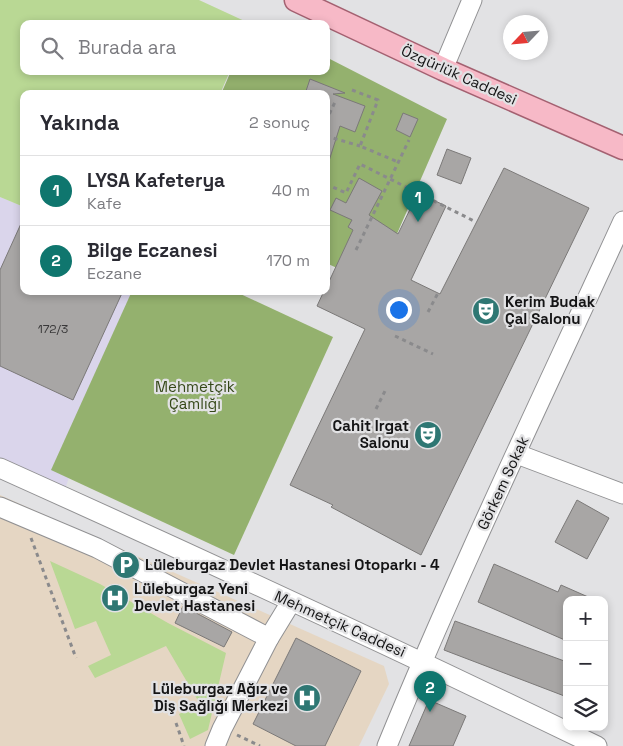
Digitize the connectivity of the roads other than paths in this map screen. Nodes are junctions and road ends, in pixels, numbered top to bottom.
1 (296, 0) edge
2 (472, 0) edge
3 (443, 68) junction
4 (623, 148) edge
5 (623, 221) edge
6 (517, 454) junction
7 (0, 468) edge
8 (623, 494) edge
9 (0, 507) edge
10 (291, 602) junction
11 (269, 638) junction
12 (422, 661) junction
13 (219, 737) edge
14 (388, 746) edge
15 (597, 746) edge

1 - 3 main road, Özgürlük Caddesi
2 - 3 street
3 - 4 main road, Özgürlük Caddesi
5 - 6 street, Görkem Sokak
6 - 8 street
6 - 12 street, Görkem Sokak
7 - 10 street, Mehmetçik Caddesi
9 - 11 street
10 - 11 street
10 - 12 street, Mehmetçik Caddesi
11 - 13 street
12 - 14 street, Görkem Sokak
12 - 15 street, Mehmetçik Caddesi

